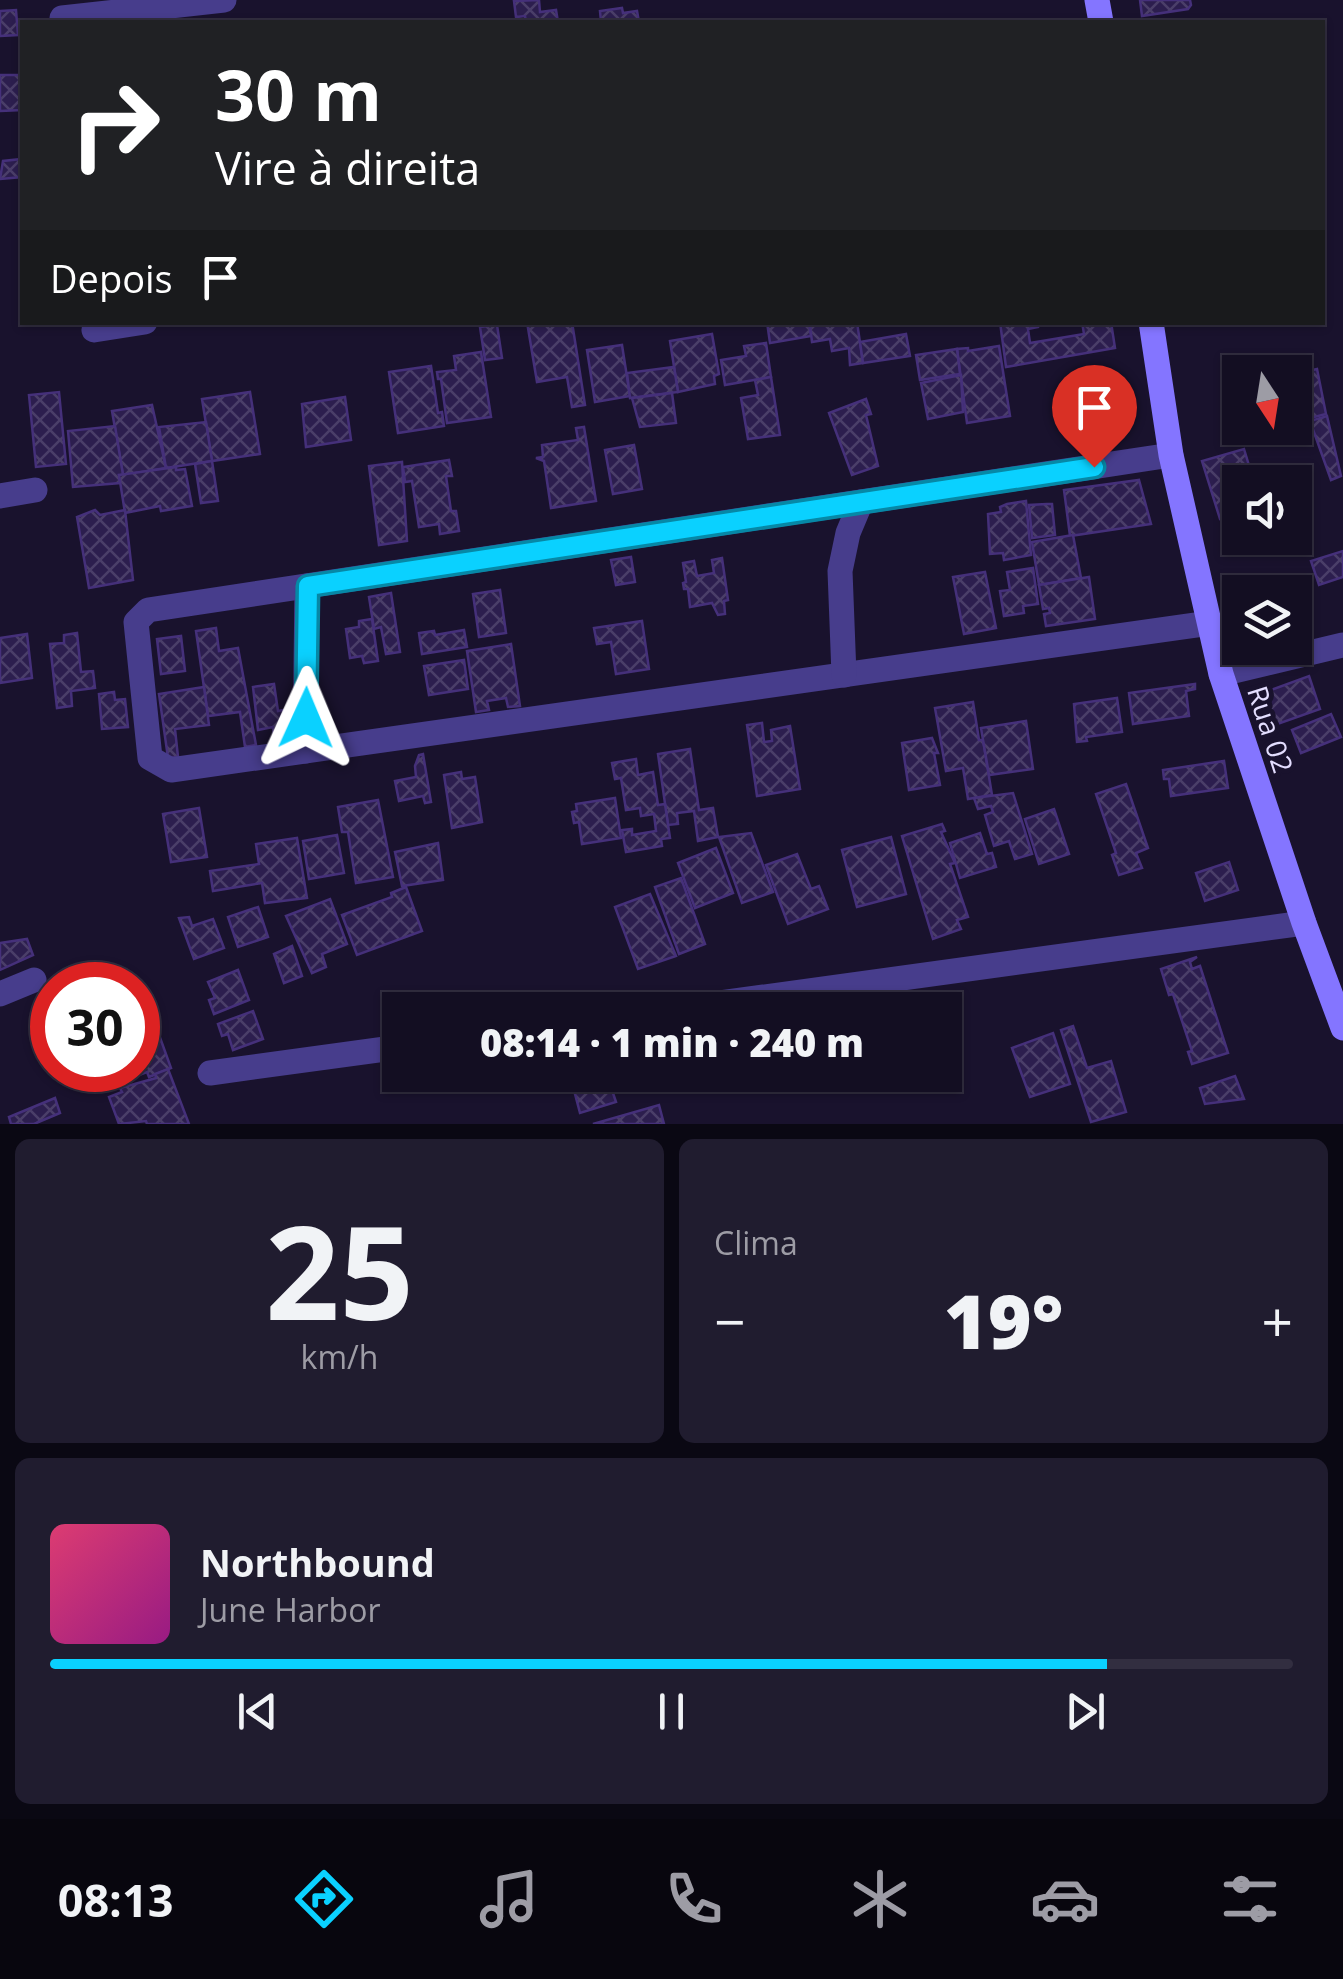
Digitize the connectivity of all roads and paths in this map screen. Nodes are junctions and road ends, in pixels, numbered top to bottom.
1 (224, 0) edge
2 (62, 18) dead end
3 (126, 325) edge
4 (1151, 325) edge
5 (94, 330) dead end
6 (1172, 455) junction
7 (35, 490) dead end
8 (0, 496) edge
9 (861, 502) junction
10 (308, 586) junction
11 (1210, 623) junction
12 (1343, 645) edge
13 (1221, 674) junction
14 (844, 675) junction
15 (305, 751) junction
16 (1304, 923) junction
17 (30, 982) edge
18 (800, 992) edge
19 (0, 994) edge
20 (1340, 1014) edge
21 (382, 1049) edge
22 (210, 1073) dead end

1 - 2 street
3 - 5 street
4 - 6 street, Rua 02
6 - 9 street
6 - 11 street, Rua 02
7 - 8 street
9 - 10 street
9 - 14 street
10 - 15 street
10 - 15 street
11 - 13 street, Rua 02
11 - 14 street
12 - 13 street
13 - 16 street, Rua 02
14 - 15 street
16 - 18 street
16 - 20 street, Rua 02
17 - 19 street
21 - 22 street

